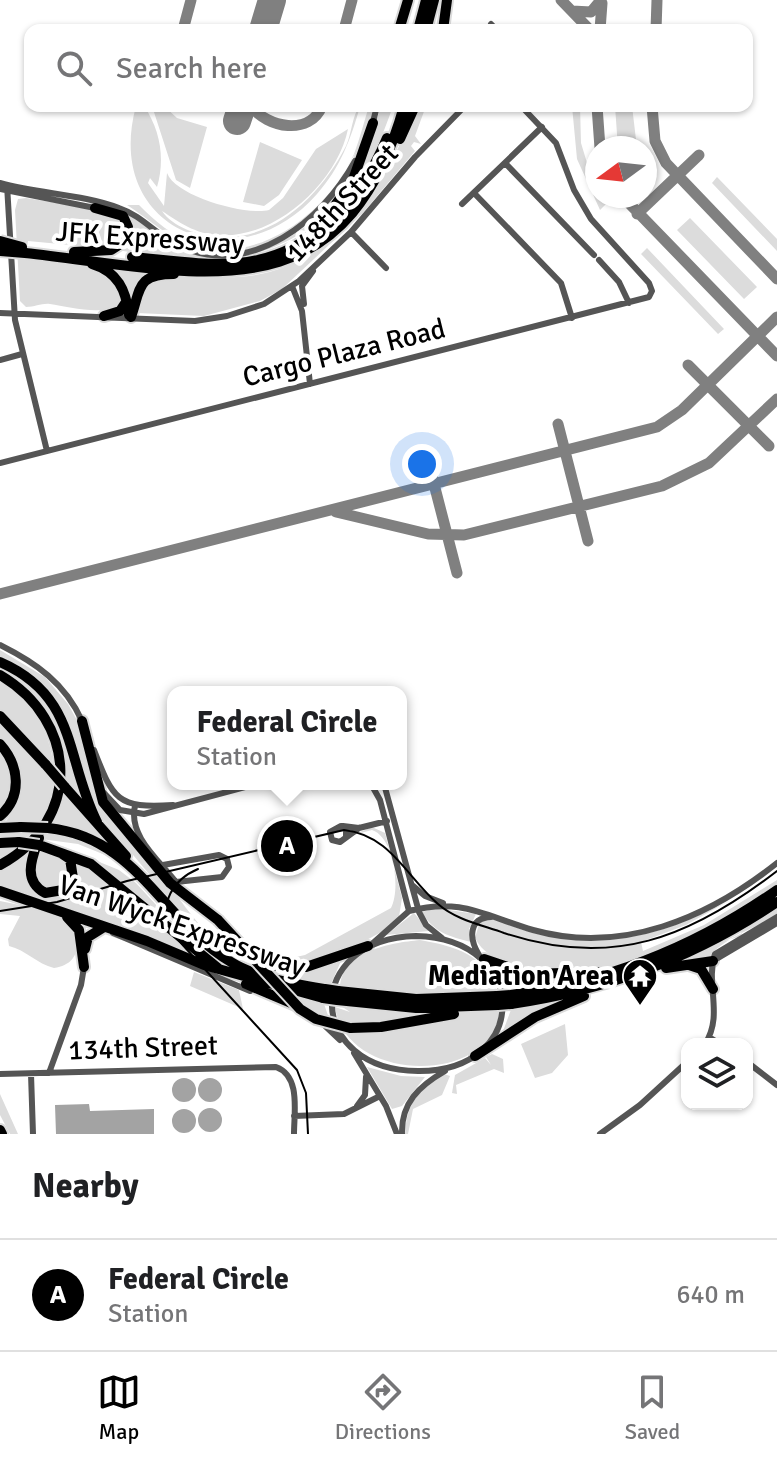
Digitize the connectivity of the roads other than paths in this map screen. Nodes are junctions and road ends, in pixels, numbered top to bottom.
1 (408, 0) edge
2 (426, 0) edge
3 (434, 0) edge
4 (447, 0) edge
5 (401, 24) edge
6 (420, 24) edge
7 (428, 24) edge
8 (444, 24) edge
9 (376, 112) edge
10 (395, 112) edge
11 (402, 112) edge
12 (412, 112) edge
13 (459, 112) edge
14 (527, 112) edge
15 (373, 123) junction
16 (542, 127) junction
17 (505, 163) junction
18 (4, 187) edge
19 (474, 193) junction
20 (462, 204) dead end
21 (95, 208) joint
22 (338, 228) junction
23 (351, 232) junction
24 (0, 243) edge
25 (24, 249) junction
26 (0, 251) edge
27 (74, 252) junction
28 (55, 257) junction
29 (242, 263) junction
30 (318, 264) junction
31 (386, 268) dead end
32 (255, 270) junction
33 (292, 286) junction
34 (126, 296) junction
35 (278, 297) junction
36 (300, 302) junction
37 (629, 303) junction
38 (0, 313) edge
39 (14, 313) junction
40 (104, 316) junction
41 (131, 317) junction
42 (572, 318) junction
43 (304, 320) junction
44 (22, 354) junction
45 (0, 360) edge
46 (310, 384) junction
47 (47, 451) junction
48 (0, 463) edge
49 (0, 645) edge
50 (0, 662) edge
51 (0, 677) edge
52 (0, 716) edge
53 (82, 721) junction
54 (0, 744) edge
55 (233, 790) edge
56 (373, 790) edge
57 (386, 790) edge
58 (173, 805) junction
59 (129, 812) junction
60 (144, 814) junction
61 (0, 816) edge
62 (395, 819) junction
63 (385, 821) junction
64 (97, 822) junction
65 (342, 826) junction
66 (46, 827) junction
67 (0, 828) edge
68 (135, 828) junction
69 (359, 828) junction
70 (138, 836) junction
71 (346, 837) junction
72 (0, 843) edge
73 (53, 847) junction
74 (0, 863) edge
75 (777, 863) edge
76 (163, 865) junction
77 (135, 867) junction
78 (412, 885) junction
79 (777, 890) edge
80 (0, 891) edge
81 (0, 899) edge
82 (777, 902) edge
83 (450, 905) junction
84 (418, 908) junction
85 (409, 911) junction
86 (59, 912) junction
87 (506, 920) junction
88 (777, 920) edge
89 (104, 927) junction
90 (443, 939) junction
91 (370, 946) junction
92 (221, 952) junction
93 (482, 958) junction
94 (713, 961) junction
95 (204, 965) junction
96 (635, 965) junction
97 (687, 965) junction
98 (84, 967) junction
99 (220, 969) junction
100 (626, 978) junction
101 (713, 989) junction
102 (324, 994) junction
103 (511, 999) junction
104 (493, 1003) junction
105 (313, 1016) junction
106 (708, 1038) edge
107 (348, 1045) junction
108 (475, 1056) junction
109 (451, 1067) junction
110 (681, 1067) edge
111 (753, 1067) edge
112 (364, 1070) junction
113 (49, 1073) junction
114 (0, 1074) edge
115 (31, 1074) junction
116 (777, 1085) edge
117 (380, 1096) junction
118 (405, 1110) junction
119 (351, 1112) junction
120 (390, 1114) junction
121 (294, 1116) junction
122 (33, 1134) edge
123 (294, 1134) edge
124 (400, 1134) edge
125 (600, 1134) edge

1 - 5 highway
2 - 6 highway
3 - 7 highway
4 - 8 highway
9 - 15 street
10 - 29 highway, JFK Expressway
11 - 22 highway, JFK Expressway
12 - 22 highway
13 - 23 street, 148th Street
14 - 16 street
15 - 18 street
15 - 29 highway
16 - 17 street
16 - 37 street, Cargo Plaza Road
17 - 19 street
17 - 37 street
18 - 21 street
18 - 39 street
19 - 20 street
19 - 42 street
21 - 27 highway
22 - 32 highway, JFK Expressway
23 - 30 street, 148th Street
23 - 31 street
24 - 25 highway, bridge
25 - 26 highway, JFK Expressway, bridge
25 - 27 highway, JFK Expressway
25 - 28 highway, JFK Expressway
27 - 29 highway, JFK Expressway
28 - 32 highway, JFK Expressway
28 - 34 highway
30 - 33 street, 148th Street
30 - 43 street
32 - 41 highway
33 - 35 street, 148th Street
33 - 36 street
34 - 40 highway
34 - 41 highway
35 - 36 street
35 - 41 street, 148th Street
36 - 43 street
37 - 42 street, Cargo Plaza Road
38 - 39 street, 148th Street
39 - 40 street, 148th Street
39 - 44 street
40 - 41 street, 148th Street
42 - 46 street, Cargo Plaza Road
43 - 46 street
44 - 45 street
44 - 47 street
46 - 47 street, Cargo Plaza Road
47 - 48 street, Cargo Plaza Road
49 - 53 street
50 - 64 highway
51 - 66 highway
52 - 64 highway, bridge
53 - 59 street
53 - 104 highway, bridge
54 - 61 highway
55 - 58 street
56 - 63 street
57 - 62 street
58 - 59 street
58 - 60 street
59 - 60 street
59 - 68 street
59 - 70 street
60 - 68 street
62 - 63 street
62 - 78 street
63 - 69 street
63 - 85 street
64 - 77 highway
65 - 69 street
65 - 71 street
65 - 71 street
66 - 67 highway, Van Wyck Expressway, bridge
66 - 73 highway
66 - 74 highway
66 - 77 highway, Van Wyck Expressway
68 - 70 street
69 - 71 street
70 - 76 street
72 - 73 highway, bridge
73 - 99 highway
75 - 87 street
76 - 76 street
77 - 92 highway, Van Wyck Expressway
78 - 83 street
78 - 84 street
79 - 96 highway, Van Wyck Expressway
80 - 86 highway, Van Wyck Expressway
81 - 86 highway
82 - 100 highway, Van Wyck Expressway
83 - 84 street
83 - 87 street
84 - 85 street
84 - 90 street
85 - 91 street
86 - 89 highway, Van Wyck Expressway
86 - 98 highway
87 - 93 street
88 - 94 street
89 - 95 highway, Van Wyck Expressway
89 - 98 highway
89 - 105 street
90 - 91 street
90 - 93 street
91 - 92 highway
91 - 107 street
92 - 102 highway, Van Wyck Expressway
93 - 96 highway
93 - 108 street
94 - 97 highway
94 - 101 street
95 - 99 highway, Van Wyck Expressway
95 - 105 highway
96 - 103 highway, Van Wyck Expressway
97 - 100 highway
97 - 101 highway
98 - 113 street
99 - 102 highway, Van Wyck Expressway
100 - 103 highway, Van Wyck Expressway
100 - 108 highway
101 - 106 street
102 - 104 highway, Van Wyck Expressway, bridge
103 - 104 highway, Van Wyck Expressway, bridge
105 - 107 street
107 - 109 street
107 - 112 street
108 - 109 street
109 - 118 street
110 - 125 street
111 - 116 street
112 - 117 street
112 - 119 street
113 - 115 street, 134th Street
113 - 121 street, 134th Street
114 - 115 street, 134th Street
115 - 122 street
117 - 119 street
117 - 120 street
118 - 120 street
118 - 124 street
119 - 121 street
120 - 124 street
121 - 123 street

